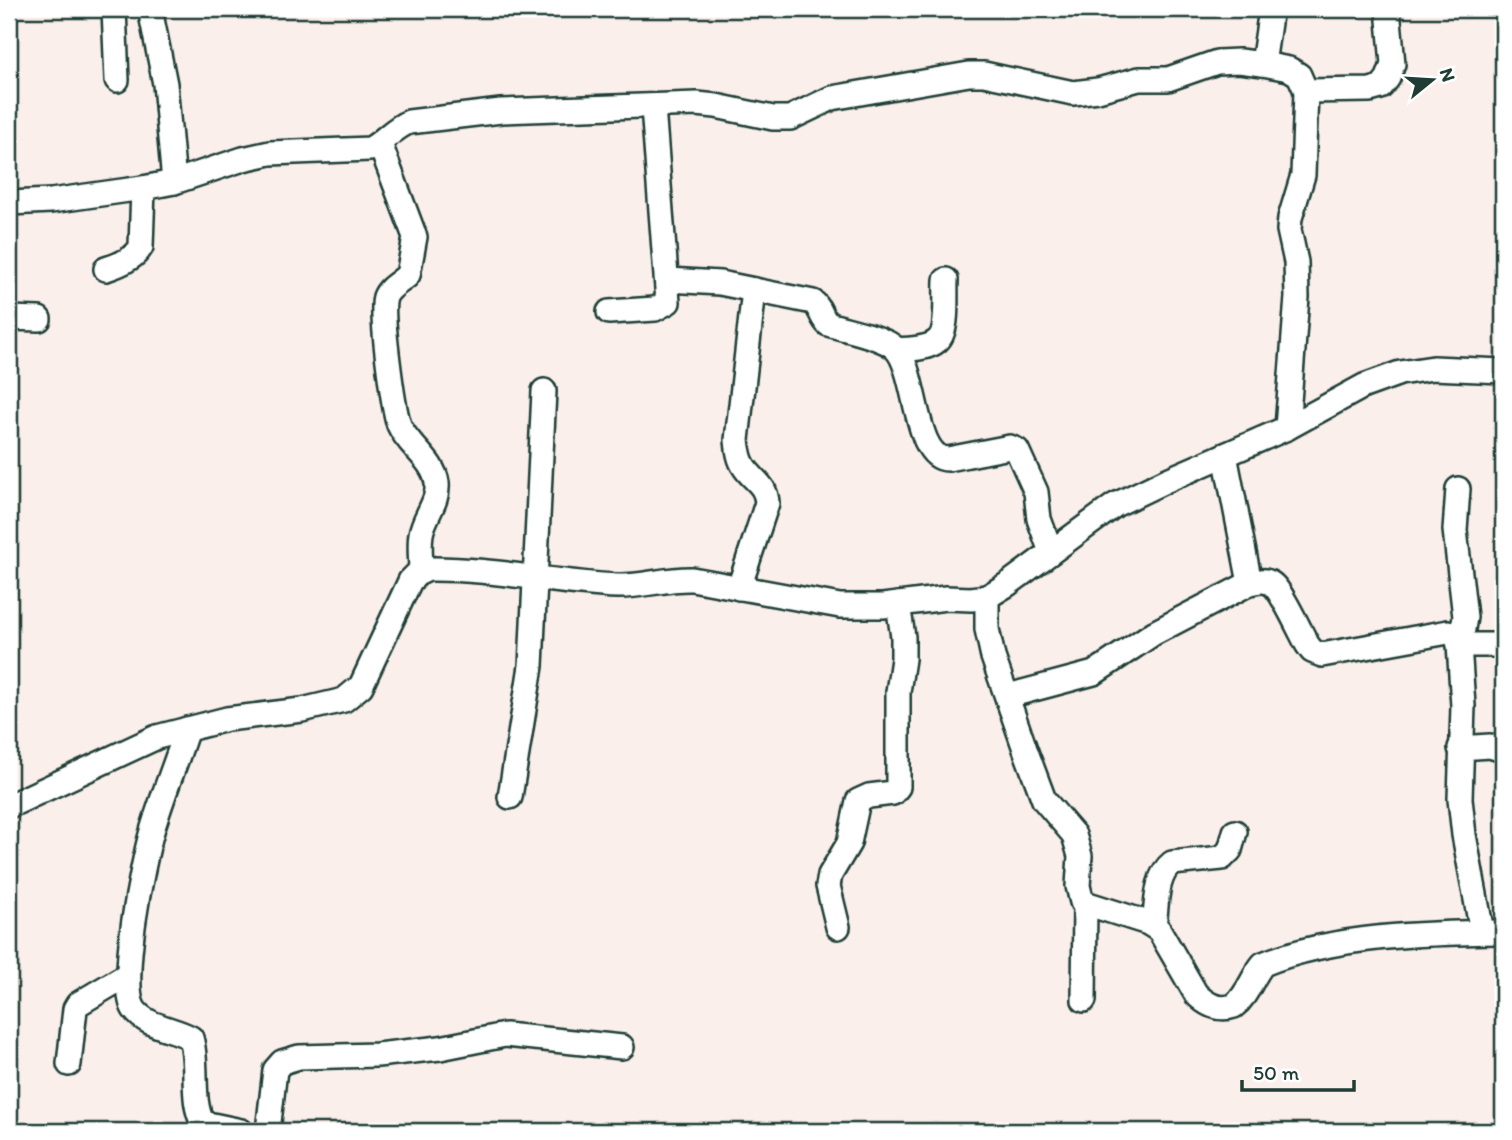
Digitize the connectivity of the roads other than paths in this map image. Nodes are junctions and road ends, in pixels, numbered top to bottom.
1 (114, 9) edge
2 (150, 9) edge
3 (1271, 9) edge
4 (1388, 9) edge
5 (1263, 64) junction
6 (117, 80) dead end
7 (1307, 91) junction
8 (653, 107) junction
9 (380, 144) junction
10 (174, 182) junction
11 (143, 188) junction
12 (9, 203) edge
13 (106, 269) dead end
14 (668, 280) junction
15 (946, 280) dead end
16 (754, 290) junction
17 (609, 312) dead end
18 (9, 318) edge
19 (39, 319) dead end
20 (898, 350) junction
21 (1503, 371) edge
22 (544, 391) dead end
23 (1287, 428) junction
24 (1225, 455) junction
25 (1458, 489) dead end
26 (1051, 552) junction
27 (421, 572) junction
28 (537, 576) junction
29 (1250, 583) junction
30 (738, 588) junction
31 (987, 597) junction
32 (898, 604) junction
33 (1458, 641) junction
34 (1503, 645) edge
35 (1008, 696) junction
36 (187, 729) junction
37 (1460, 748) junction
38 (1503, 750) edge
39 (510, 797) dead end
40 (9, 806) edge
41 (1235, 832) dead end
42 (1085, 904) junction
43 (1154, 926) junction
44 (838, 927) dead end
45 (1493, 932) edge
46 (127, 975) junction
47 (1084, 1000) dead end
48 (622, 1047) dead end
49 (69, 1063) dead end
50 (241, 1131) edge
51 (268, 1131) edge

1 - 6 street
2 - 10 street
3 - 5 street
4 - 7 street
5 - 7 street
5 - 8 street
7 - 23 street
8 - 9 street
8 - 14 street
9 - 10 street
9 - 27 street
10 - 11 street
11 - 12 street
11 - 13 street
14 - 16 street
14 - 17 street
15 - 20 street
16 - 20 street
16 - 30 street
18 - 19 street
20 - 26 street
21 - 23 street
22 - 28 street
23 - 24 street
24 - 26 street
24 - 29 street
25 - 33 street
26 - 31 street
27 - 28 street
27 - 36 street
28 - 30 street
28 - 39 street
29 - 33 street
29 - 35 street
30 - 32 street
31 - 32 street
31 - 35 street
32 - 44 street
33 - 34 street
33 - 37 street
35 - 42 street
36 - 40 street
36 - 46 street
37 - 38 street
37 - 45 street
41 - 43 street
42 - 43 street
42 - 47 street
43 - 45 street
46 - 49 street
46 - 50 street
48 - 51 street

